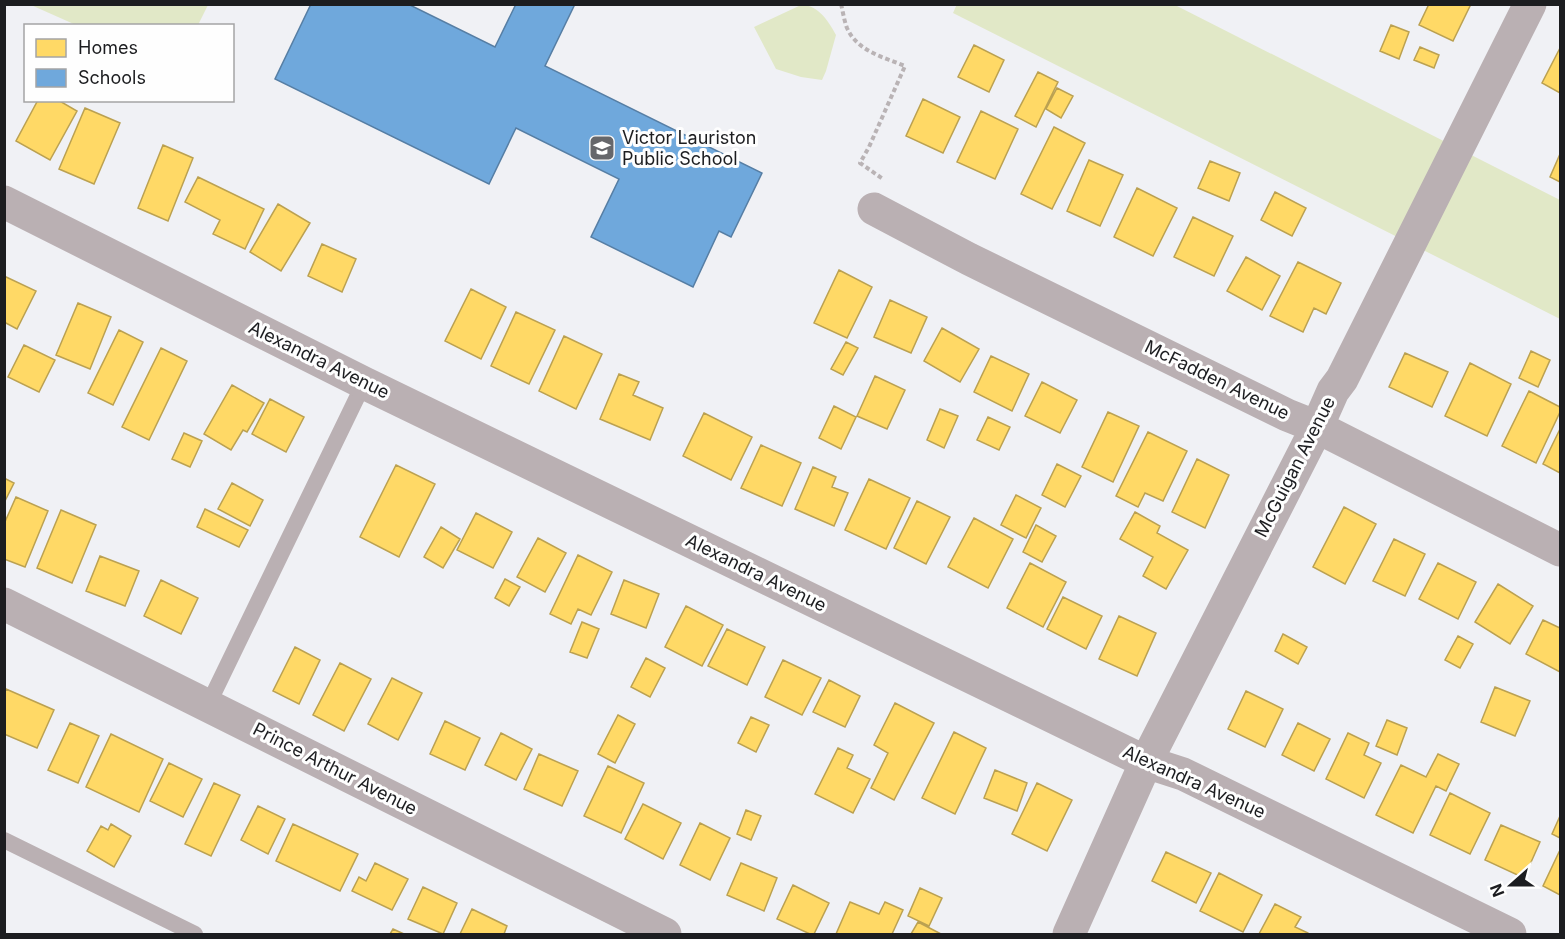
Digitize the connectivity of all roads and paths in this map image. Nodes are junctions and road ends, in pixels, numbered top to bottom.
1 (841, 4) edge
2 (1530, 4) edge
3 (879, 194) joint
4 (4, 202) edge
5 (364, 383) junction
6 (1317, 427) junction
7 (1560, 550) edge
8 (4, 604) edge
9 (208, 705) junction
10 (1146, 762) junction
11 (4, 840) edge
12 (195, 934) edge
13 (665, 934) edge
14 (1069, 934) edge
15 (1510, 934) edge

1 - 3 path
2 - 6 street, McGuigan Avenue
3 - 6 street, McFadden Avenue
4 - 5 street, Alexandra Avenue
5 - 9 lane
5 - 10 street, Alexandra Avenue
6 - 7 street, McFadden Avenue
6 - 10 street, McGuigan Avenue
8 - 9 street, Prince Arthur Avenue
9 - 13 street, Prince Arthur Avenue
10 - 14 street, McGuigan Avenue
10 - 15 street, Alexandra Avenue
11 - 12 lane

